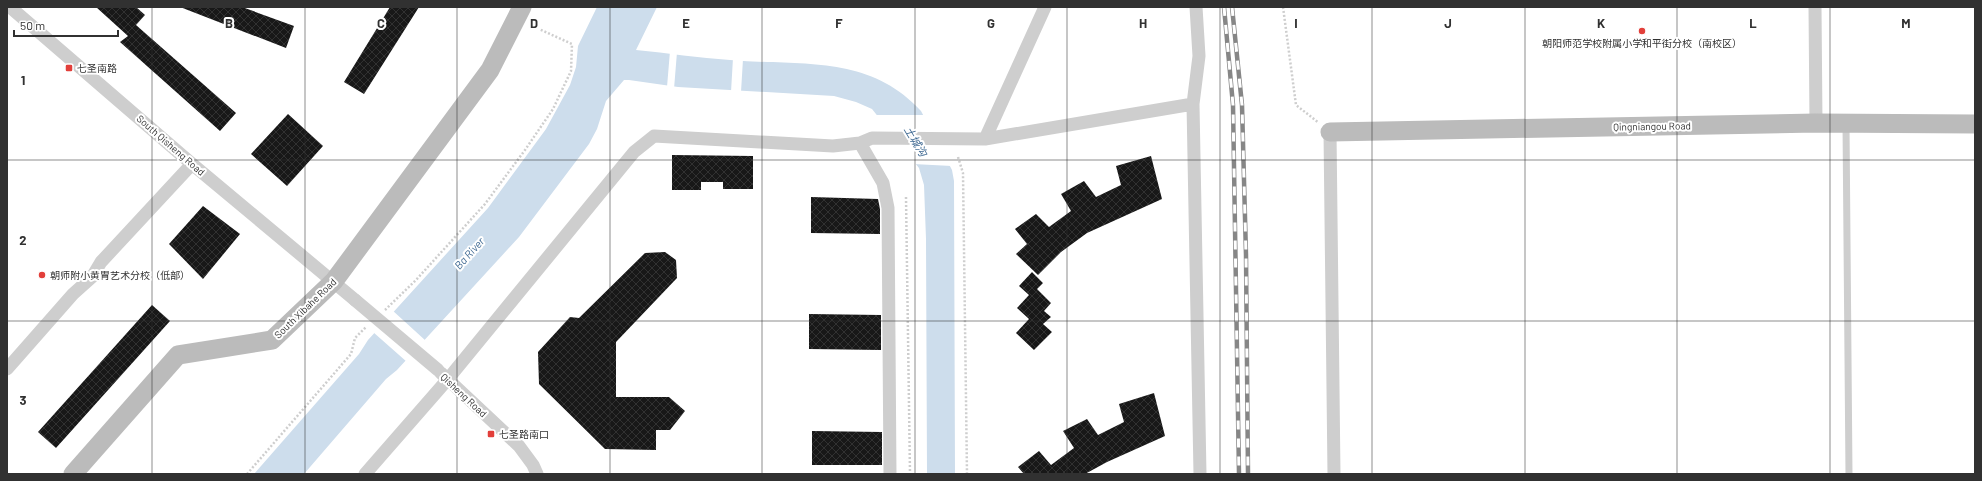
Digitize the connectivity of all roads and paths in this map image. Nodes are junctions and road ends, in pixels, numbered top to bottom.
1 (522, 7) edge
2 (1045, 7) edge
3 (1196, 7) edge
4 (1284, 7) edge
5 (1814, 7) edge
6 (11, 9) edge
7 (539, 29) dead end
8 (1193, 104) junction
9 (1816, 123) junction
10 (1846, 123) junction
11 (1975, 124) edge
12 (1330, 132) junction
13 (985, 139) junction
14 (866, 140) junction
15 (958, 157) dead end
16 (192, 164) junction
17 (906, 197) dead end
18 (334, 281) junction
19 (355, 300) joint
20 (383, 311) dead end
21 (372, 322) dead end
22 (7, 369) edge
23 (448, 379) junction
24 (73, 474) edge
25 (247, 474) edge
26 (365, 474) edge
27 (537, 474) edge
28 (890, 474) edge
29 (910, 474) edge
30 (967, 474) edge
31 (1200, 474) edge
32 (1334, 474) edge
33 (1849, 474) edge

1 - 18 street, South Xibahe Road
2 - 13 street
3 - 8 street
4 - 12 path
5 - 9 street
6 - 16 street, South Qisheng Road
7 - 20 path
8 - 13 street
8 - 31 street
9 - 10 street, Qingniangou Road
9 - 12 street, Qingniangou Road
10 - 11 street, Qingniangou Road
10 - 33 lane
12 - 32 street
13 - 14 street
14 - 23 street
14 - 28 street
15 - 30 path
16 - 18 street, South Qisheng Road
16 - 22 street
17 - 29 path
18 - 19 street, South Qisheng Road
18 - 24 street, South Xibahe Road
19 - 23 street, Qisheng Road, bridge
21 - 25 path
23 - 26 street
23 - 27 street, Qisheng Road

